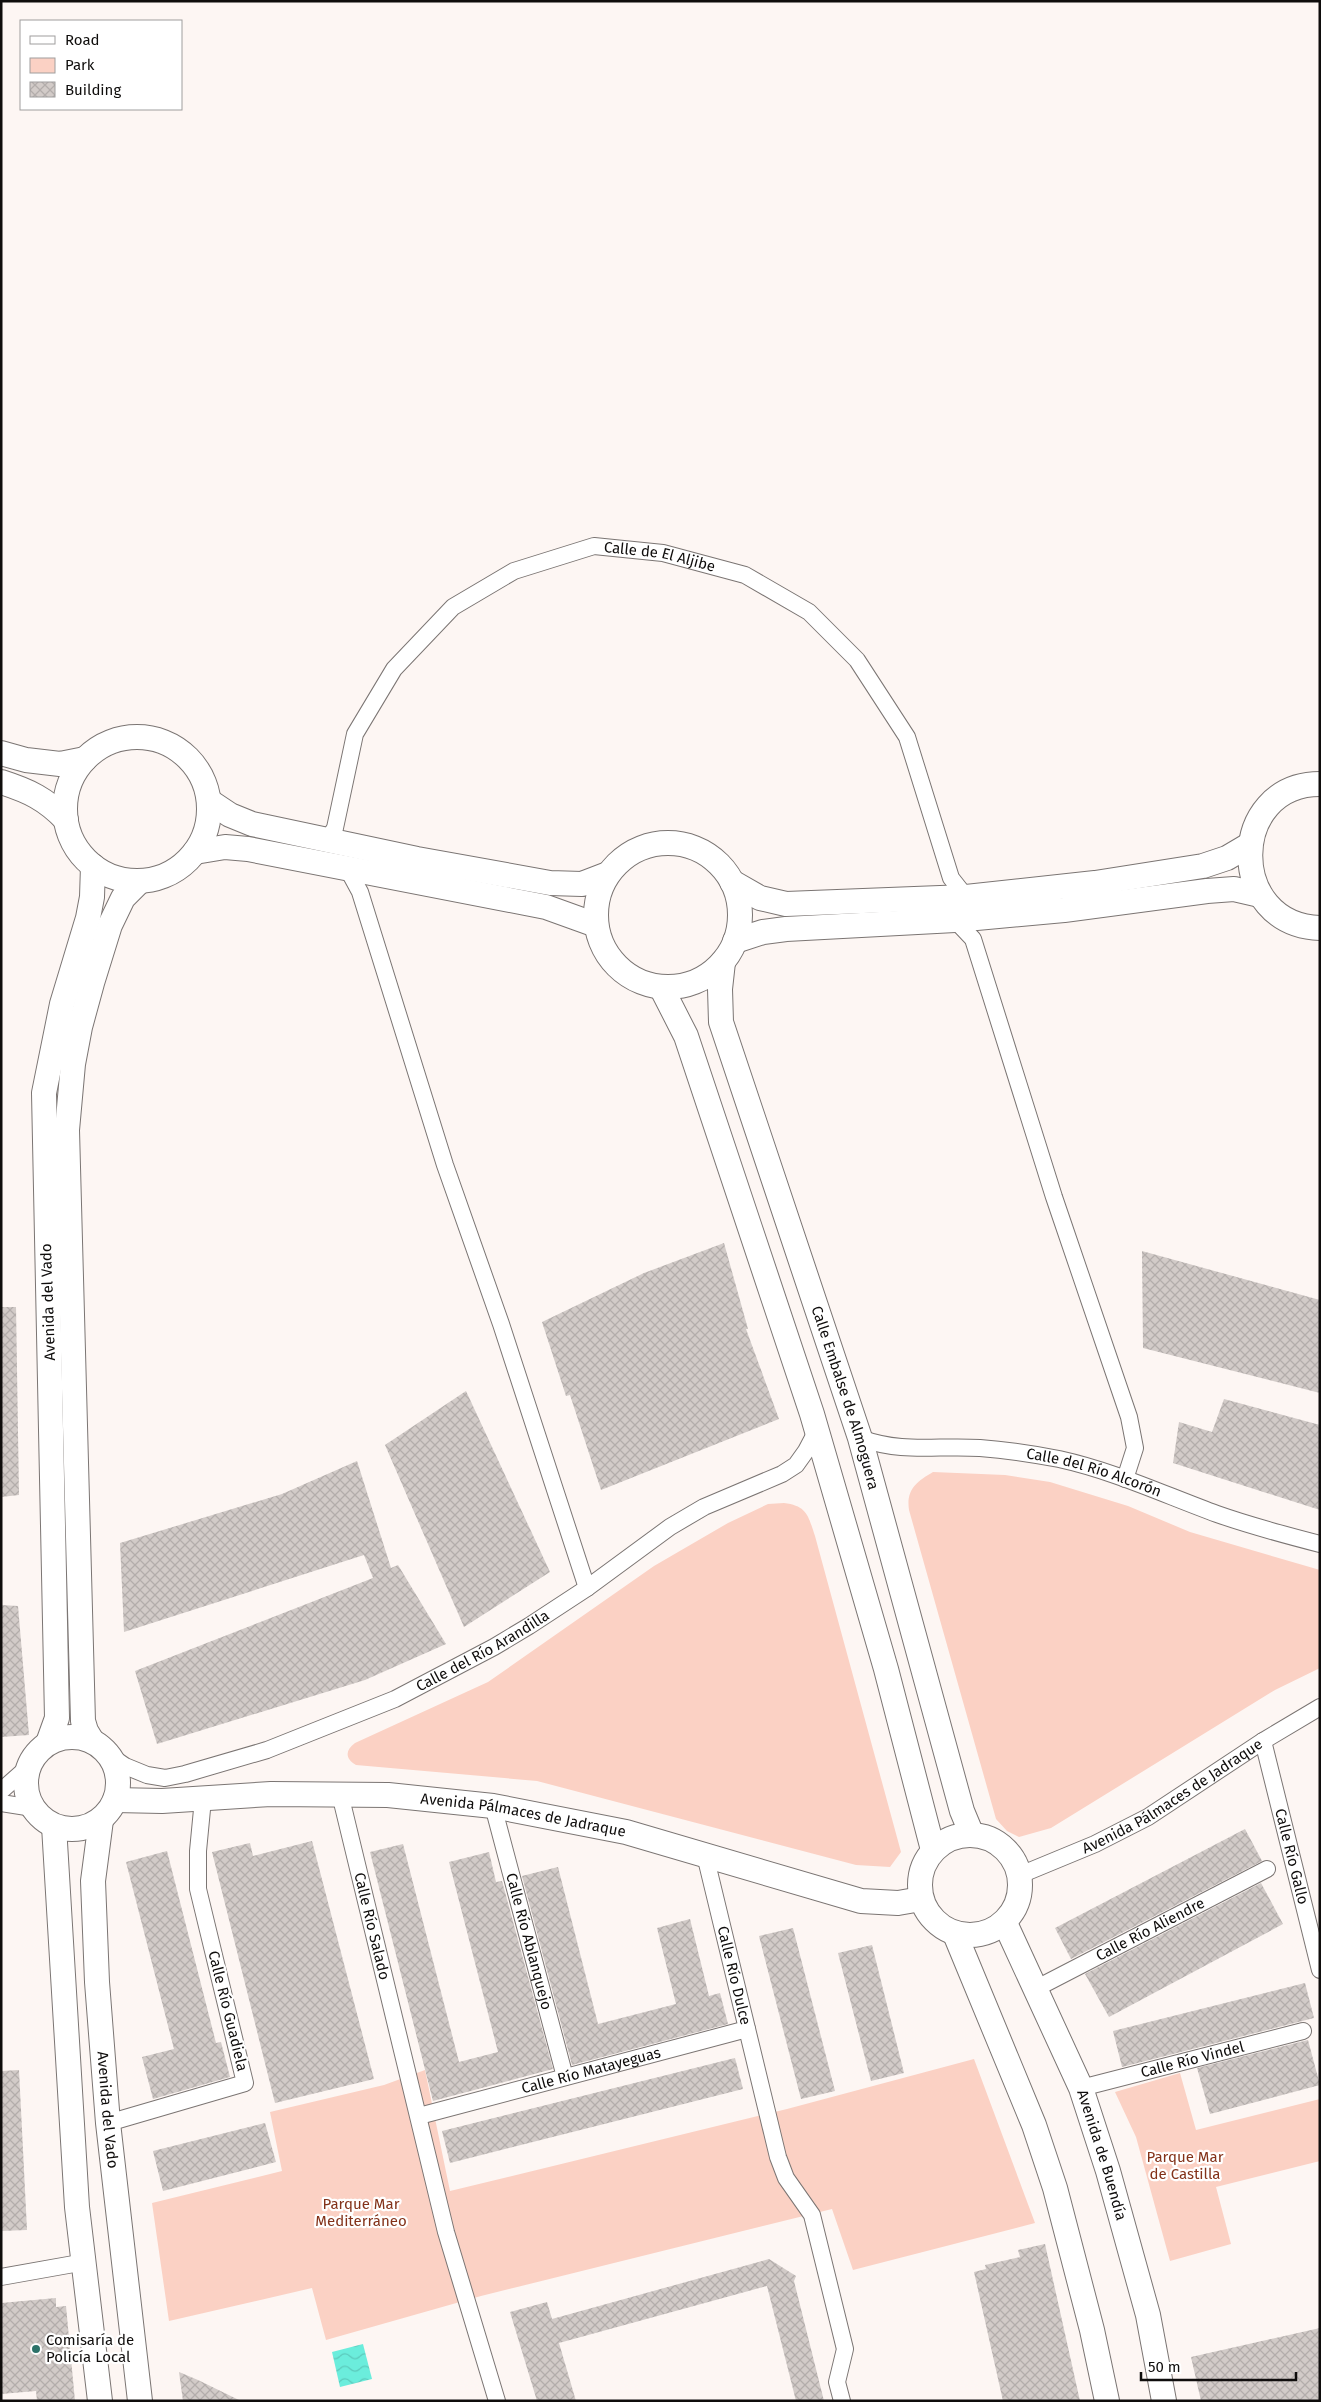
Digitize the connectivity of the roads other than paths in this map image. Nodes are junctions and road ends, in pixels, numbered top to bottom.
1 (1, 753) edge
2 (85, 759) junction
3 (1, 782) edge
4 (1320, 784) edge
5 (209, 801) junction
6 (66, 820) junction
7 (327, 841) junction
8 (1249, 845) junction
9 (195, 852) junction
10 (93, 866) junction
11 (347, 868) junction
12 (608, 874) junction
13 (140, 881) junction
14 (732, 882) junction
15 (1260, 894) junction
16 (966, 896) junction
17 (955, 920) junction
18 (596, 925) junction
19 (1315, 930) edge
20 (735, 941) junction
21 (723, 962) junction
22 (661, 987) junction
23 (816, 1432) junction
24 (860, 1438) junction
25 (1125, 1479) junction
26 (1320, 1544) edge
27 (587, 1588) junction
28 (1320, 1707) edge
29 (1263, 1741) junction
30 (48, 1743) junction
31 (101, 1748) junction
32 (28, 1767) junction
33 (1, 1791) edge
34 (340, 1794) junction
35 (203, 1799) junction
36 (115, 1800) junction
37 (1, 1803) edge
38 (493, 1806) junction
39 (33, 1808) junction
40 (101, 1820) junction
41 (54, 1826) junction
42 (972, 1835) junction
43 (933, 1850) junction
44 (705, 1855) junction
45 (1267, 1869) dead end
46 (1020, 1875) junction
47 (921, 1899) junction
48 (1005, 1923) junction
49 (955, 1934) junction
50 (1320, 1970) edge
51 (1034, 1990) junction
52 (746, 2029) junction
53 (1303, 2031) dead end
54 (565, 2077) junction
55 (1081, 2088) junction
56 (419, 2116) junction
57 (108, 2122) junction
58 (85, 2262) junction
59 (1, 2277) edge
60 (100, 2401) edge
61 (140, 2401) edge
62 (498, 2401) edge
63 (842, 2401) edge
64 (1107, 2401) edge
65 (1164, 2401) edge

1 - 2 main road
2 - 5 main road
2 - 6 main road
3 - 6 main road
4 - 8 main road
5 - 7 main road
5 - 9 main road
6 - 10 main road
7 - 12 main road
7 - 16 street, Calle de El Aljibe
8 - 15 main road
8 - 16 main road
9 - 11 main road
9 - 13 main road
10 - 13 main road
10 - 30 main road, Avenida del Vado
11 - 18 main road
11 - 27 street
12 - 14 main road
12 - 18 main road
13 - 31 main road, Avenida del Vado
14 - 16 main road
14 - 20 main road
15 - 17 main road
15 - 19 main road
17 - 20 main road
17 - 25 street
18 - 22 main road
20 - 21 main road
21 - 22 main road
21 - 24 main road, Calle Embalse de Almoguera
22 - 23 main road
23 - 27 street, Calle del Río Arandilla
23 - 43 main road
24 - 25 street, Calle del Río Alcorón
24 - 42 main road, Calle Embalse de Almoguera
25 - 26 street, Calle del Río Alcorón
27 - 31 street, Calle del Río Arandilla
28 - 29 street, Avenida Pálmaces de Jadraque
29 - 46 street, Avenida Pálmaces de Jadraque
29 - 50 street, Calle Río Gallo
30 - 31 main road
30 - 32 main road
31 - 36 main road
32 - 33 street
32 - 39 main road
34 - 35 main road, Avenida Pálmaces de Jadraque
34 - 38 main road, Avenida Pálmaces de Jadraque
34 - 56 street, Calle Río Salado
35 - 36 main road, Avenida Pálmaces de Jadraque
35 - 57 street, Calle Río Guadiela
36 - 40 main road
37 - 39 street
38 - 44 main road, Avenida Pálmaces de Jadraque
38 - 54 street, Calle Río Ablanquejo
39 - 41 main road
40 - 41 main road
40 - 57 main road, Avenida del Vado
41 - 58 main road
42 - 43 main road
42 - 46 main road
43 - 47 main road
44 - 47 main road, Avenida Pálmaces de Jadraque
44 - 52 street, Calle Río Dulce
45 - 51 street, Calle Río Aliendre
46 - 48 main road
47 - 49 main road
48 - 49 main road
48 - 51 main road, Avenida de Buendía
49 - 64 main road
51 - 55 main road, Avenida de Buendía
52 - 54 street, Calle Río Matayeguas
52 - 63 street, Calle Río Dulce
53 - 55 street, Calle Río Vindel
54 - 56 street, Calle Río Matayeguas
55 - 65 main road, Avenida de Buendía
56 - 62 street, Calle Río Salado
57 - 61 main road, Avenida del Vado
58 - 59 street
58 - 60 main road

